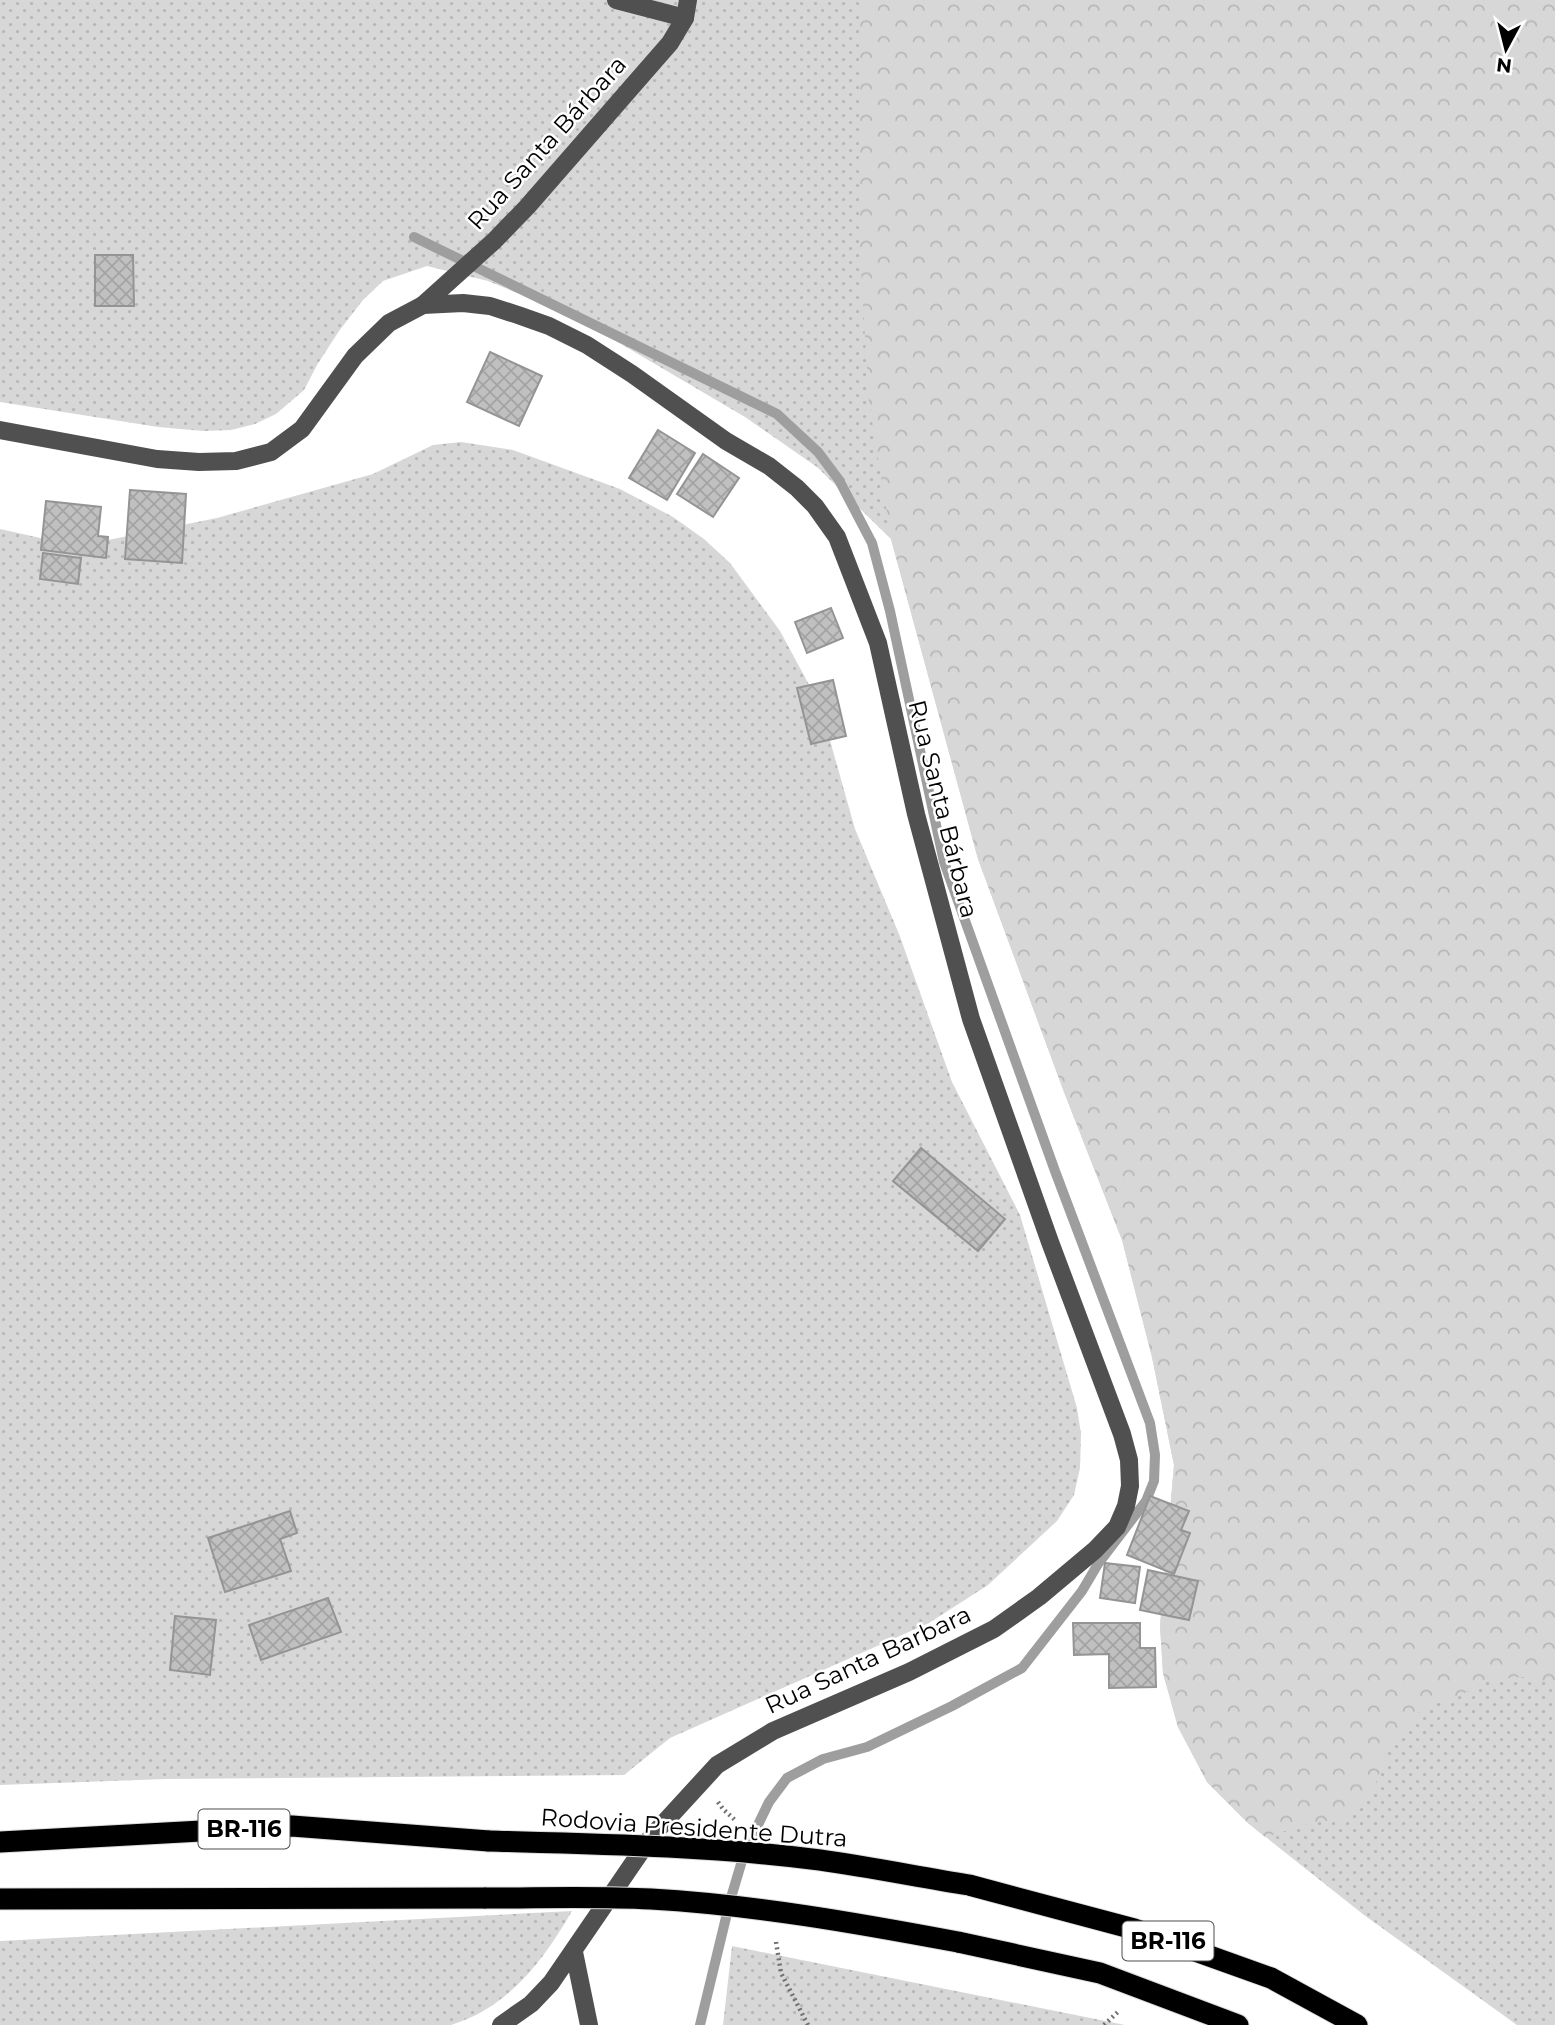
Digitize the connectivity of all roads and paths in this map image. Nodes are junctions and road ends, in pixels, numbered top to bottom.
1 (616, 0) edge
2 (688, 0) edge
3 (685, 18) junction
4 (423, 304) junction
5 (0, 430) edge
6 (1095, 1550) joint
7 (0, 1842) edge
8 (0, 1899) edge
9 (574, 1952) junction
10 (501, 2025) edge
11 (589, 2025) edge
12 (1238, 2025) edge
13 (1357, 2025) edge

1 - 3 street
2 - 3 street, Rua Santa Bárbara
3 - 4 street, Rua Santa Bárbara
4 - 5 street, Rua Santa Bárbara
4 - 6 street, Rua Santa Bárbara
6 - 9 street, Rua Santa Barbara
7 - 13 highway, Rodovia Presidente Dutra / BR-116, bridge
8 - 12 highway, BR-116, bridge
9 - 10 street, Rua Santa Barbara
9 - 11 street

